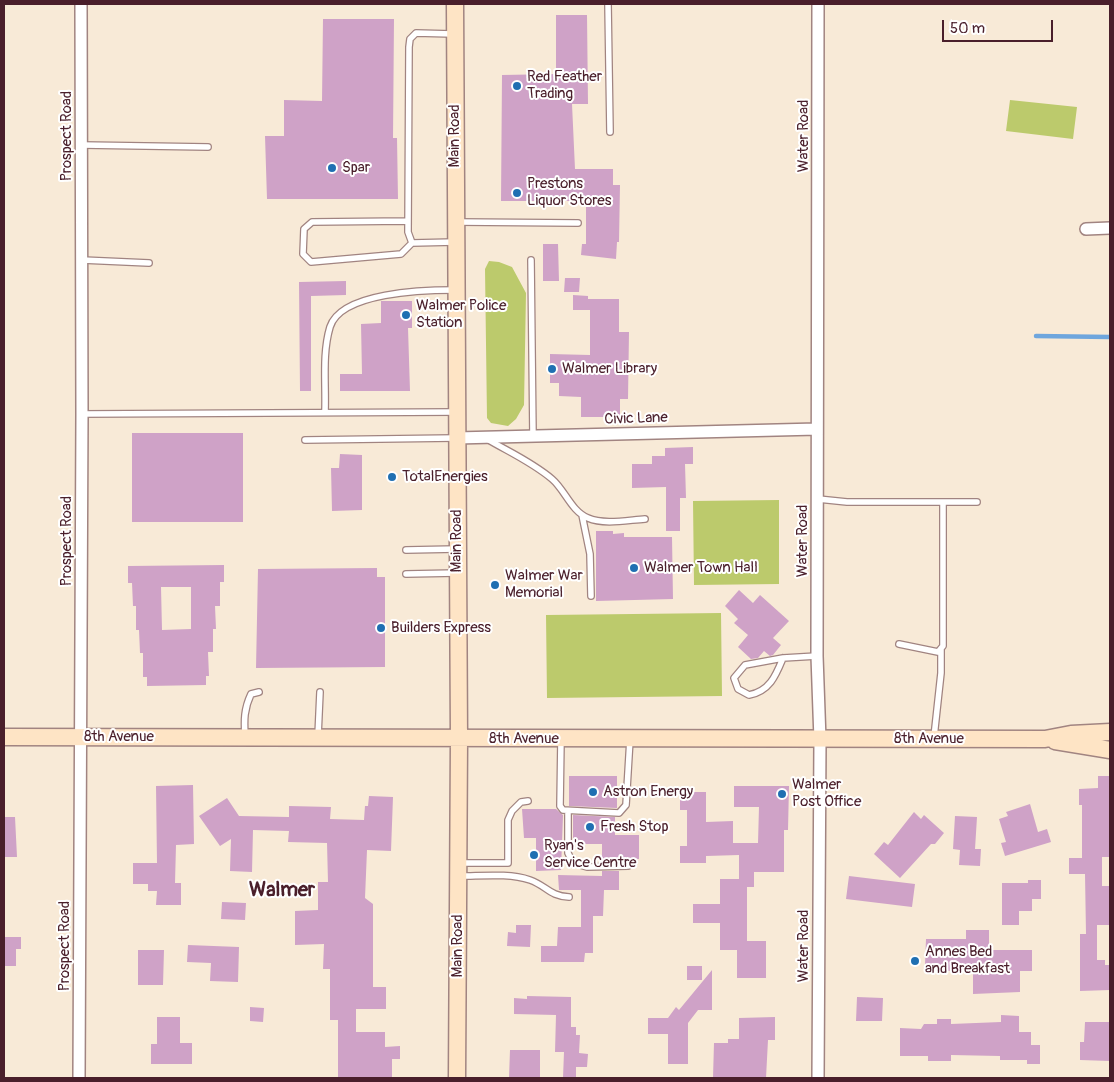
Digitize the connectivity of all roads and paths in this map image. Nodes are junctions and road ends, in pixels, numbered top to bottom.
1 (81, 4) edge
2 (455, 4) edge
3 (608, 4) edge
4 (818, 4) edge
5 (455, 34) junction
6 (610, 132) dead end
7 (82, 145) junction
8 (208, 147) dead end
9 (408, 221) junction
10 (456, 222) junction
11 (578, 223) dead end
12 (1110, 228) edge
13 (1086, 229) dead end
14 (456, 242) junction
15 (412, 243) junction
16 (82, 260) junction
17 (531, 260) dead end
18 (150, 263) dead end
19 (457, 290) junction
20 (325, 411) junction
21 (456, 412) junction
22 (82, 414) junction
23 (817, 429) junction
24 (483, 437) junction
25 (533, 437) junction
26 (456, 438) junction
27 (305, 440) dead end
28 (818, 499) junction
29 (943, 502) junction
30 (977, 502) dead end
31 (582, 515) junction
32 (645, 519) dead end
33 (457, 549) junction
34 (406, 550) dead end
35 (457, 573) junction
36 (406, 574) dead end
37 (591, 596) dead end
38 (899, 644) dead end
39 (941, 650) junction
40 (817, 656) junction
41 (783, 658) junction
42 (259, 692) dead end
43 (320, 692) dead end
44 (1110, 732) edge
45 (4, 737) edge
46 (81, 737) junction
47 (245, 738) junction
48 (318, 738) junction
49 (561, 739) junction
50 (630, 739) junction
51 (933, 739) junction
52 (1045, 739) junction
53 (459, 740) junction
54 (820, 740) junction
55 (1110, 750) edge
56 (528, 801) dead end
57 (568, 812) junction
58 (628, 866) dead end
59 (458, 870) junction
60 (569, 896) dead end
61 (79, 1078) edge
62 (457, 1078) edge
63 (818, 1078) edge

1 - 7 street, Prospect Road
2 - 5 main road, Main Road
3 - 6 lane
4 - 23 street, Water Road
5 - 9 lane
5 - 10 main road, Main Road
7 - 8 lane
7 - 16 street, Prospect Road
9 - 15 lane
9 - 15 lane
10 - 11 lane
10 - 14 main road, Main Road
12 - 13 street
14 - 15 lane
14 - 19 main road, Main Road
16 - 18 lane
16 - 22 street, Prospect Road
17 - 25 lane
19 - 20 lane
19 - 21 main road, Main Road
20 - 21 lane
20 - 22 lane
21 - 26 main road, Main Road
22 - 46 street, Prospect Road
23 - 25 street, Civic Lane
23 - 28 street, Water Road
24 - 25 street, Civic Lane
24 - 26 street, Civic Lane
24 - 31 lane
26 - 27 lane
26 - 33 main road, Main Road
28 - 29 lane
28 - 40 street, Water Road
29 - 30 lane
29 - 39 lane
31 - 32 lane
31 - 37 lane
33 - 34 lane
33 - 35 main road, Main Road
35 - 36 lane
35 - 53 main road, Main Road
38 - 39 lane
39 - 51 lane
40 - 41 lane
40 - 54 street, Water Road
41 - 41 lane
42 - 47 lane
43 - 48 lane
44 - 52 main road, 8th Avenue
45 - 46 main road, 8th Avenue
46 - 47 main road, 8th Avenue
46 - 61 street, Prospect Road
47 - 48 main road, 8th Avenue
48 - 53 main road, 8th Avenue
49 - 50 main road, 8th Avenue
49 - 53 main road, 8th Avenue
49 - 57 lane
50 - 54 main road, 8th Avenue
50 - 57 lane
51 - 52 main road, 8th Avenue
51 - 54 main road, 8th Avenue
52 - 55 main road, 8th Avenue
53 - 59 main road, Main Road
54 - 63 street, Water Road
56 - 59 lane
57 - 58 lane
59 - 60 lane
59 - 62 main road, Main Road

